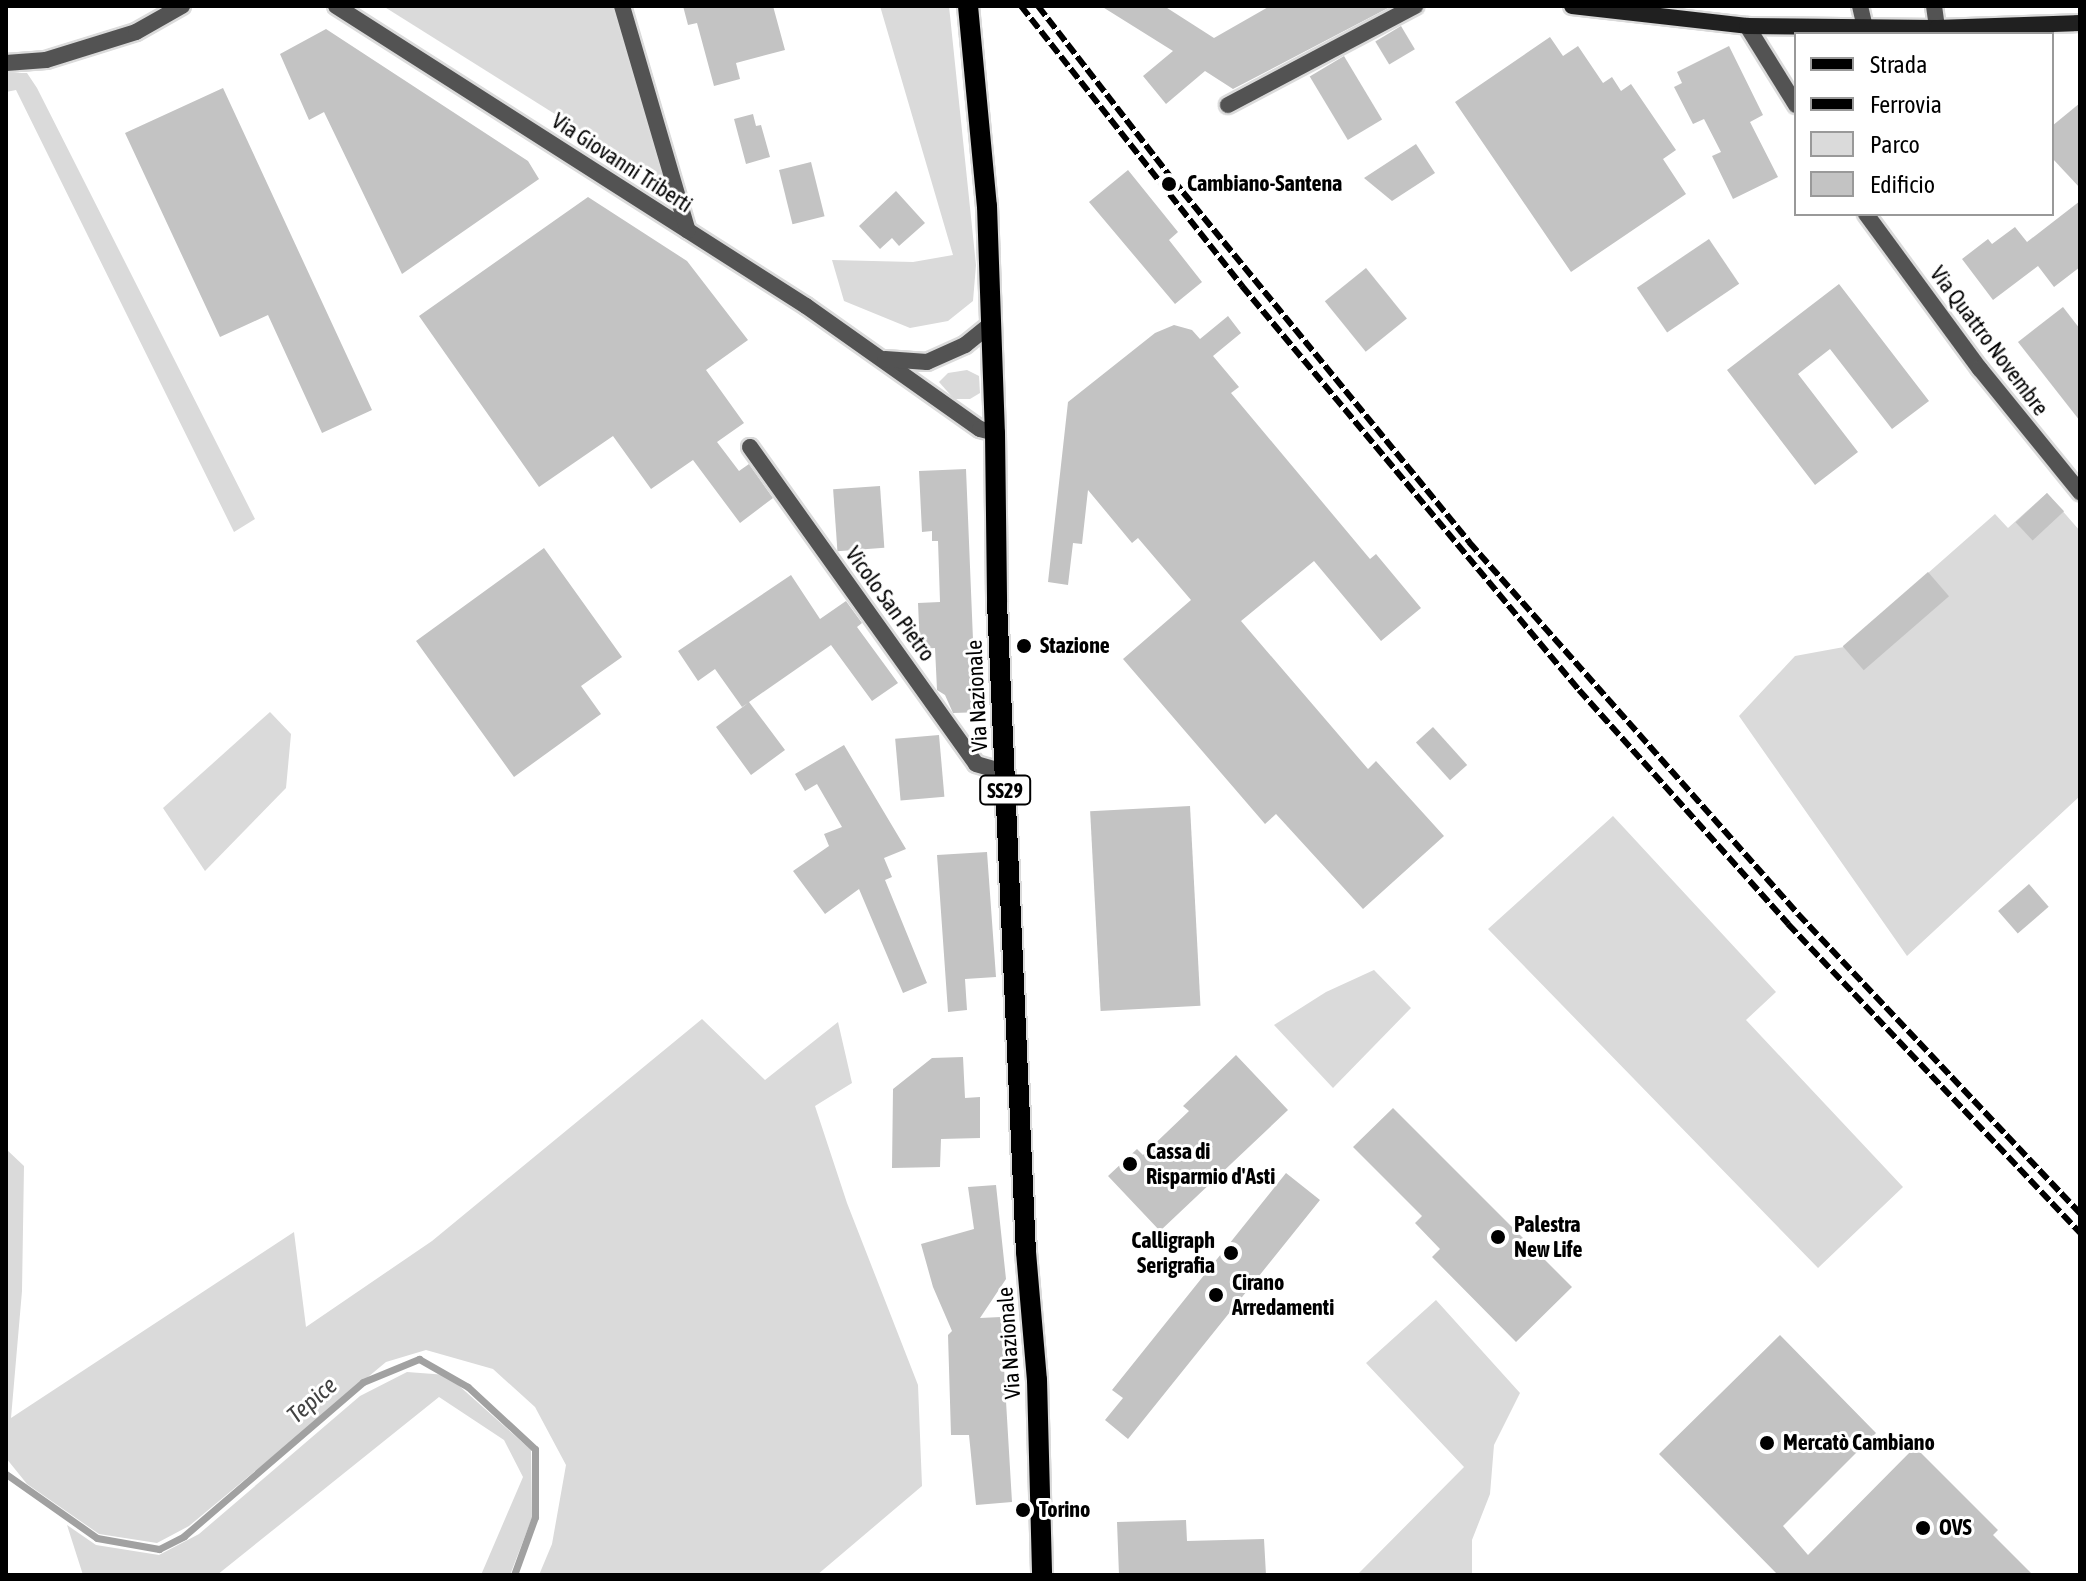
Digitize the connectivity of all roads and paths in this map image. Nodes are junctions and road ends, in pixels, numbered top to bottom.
1 (182, 6) edge
2 (336, 6) edge
3 (622, 6) edge
4 (968, 6) edge
5 (1415, 6) edge
6 (1572, 6) edge
7 (1860, 6) edge
8 (1934, 6) edge
9 (2080, 23) edge
10 (1747, 26) junction
11 (1865, 28) junction
12 (1937, 28) junction
13 (6, 63) edge
14 (1794, 102) edge
15 (1228, 105) dead end
16 (1867, 216) edge
17 (688, 231) junction
18 (991, 324) junction
19 (883, 359) junction
20 (995, 433) junction
21 (750, 447) dead end
22 (2080, 492) edge
23 (1004, 772) junction
24 (1042, 1575) edge

1 - 13 street
2 - 17 street, Via Giovanni Triberti
3 - 17 street
4 - 18 main road, Via Nazionale / SS29
5 - 15 street
6 - 10 street
7 - 11 street
8 - 12 street
9 - 12 street
10 - 11 street
10 - 14 street
11 - 12 street
16 - 22 street, Via Quattro Novembre
17 - 19 street, Via Giovanni Triberti
18 - 19 street, Via Giovanni Triberti
18 - 20 main road, Via Nazionale / SS29
19 - 20 street, Via Giovanni Triberti
20 - 23 main road, Via Nazionale / SS29
21 - 23 street, Vicolo San Pietro
23 - 24 main road, Via Nazionale / SS29

